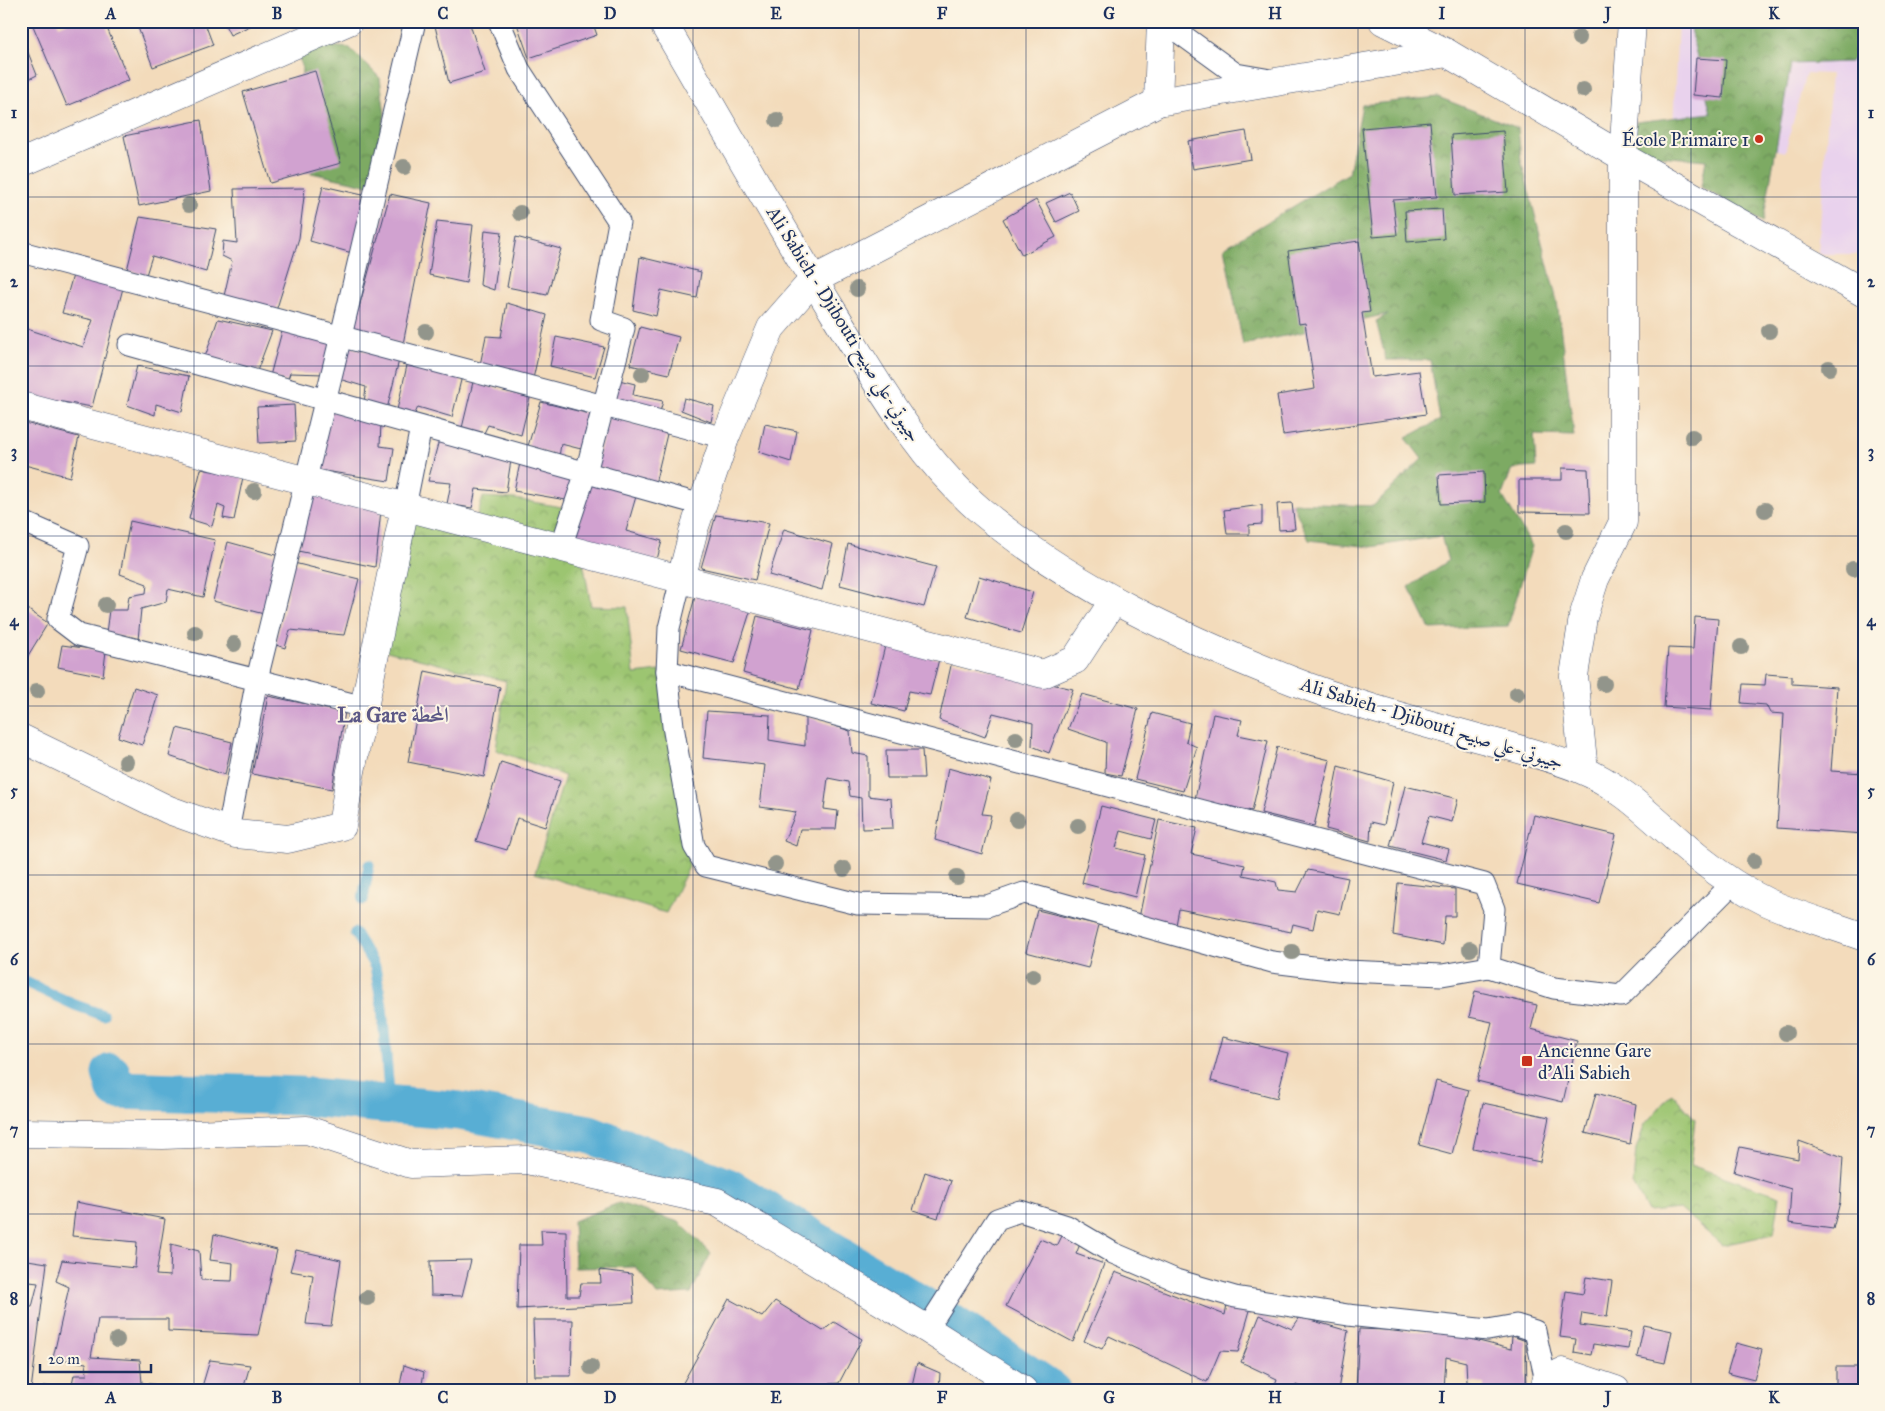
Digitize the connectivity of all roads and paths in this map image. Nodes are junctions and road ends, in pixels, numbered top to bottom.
1 (349, 21) edge
2 (415, 21) edge
3 (500, 21) edge
4 (662, 21) edge
5 (1162, 21) edge
6 (1383, 21) edge
7 (1632, 21) edge
8 (1447, 53) junction
9 (1281, 82) junction
10 (1158, 102) junction
11 (1623, 157) junction
12 (21, 163) edge
13 (21, 252) edge
14 (813, 280) junction
15 (1864, 293) edge
16 (341, 336) junction
17 (129, 345) dead end
18 (325, 400) junction
19 (21, 406) edge
20 (604, 406) junction
21 (422, 427) junction
22 (724, 438) junction
23 (586, 472) junction
24 (305, 480) junction
25 (702, 505) junction
26 (405, 507) junction
27 (21, 521) edge
28 (561, 547) junction
29 (681, 579) junction
30 (1114, 600) junction
31 (668, 672) junction
32 (257, 680) junction
33 (364, 706) junction
34 (21, 738) edge
35 (1584, 770) junction
36 (228, 831) junction
37 (1734, 882) junction
38 (1864, 937) edge
39 (1489, 967) junction
40 (21, 1133) edge
41 (927, 1329) junction
42 (1545, 1386) edge
43 (1023, 1390) edge
44 (1616, 1390) edge

1 - 12 street
2 - 16 lane
3 - 20 lane
4 - 14 street, Ali Sabieh - Djibouti جيبوتي-علي صبيح
5 - 9 lane
5 - 10 street
6 - 8 street
7 - 11 street
8 - 9 street
8 - 11 street
9 - 10 street
10 - 14 street
11 - 15 street
11 - 35 street
13 - 16 lane
14 - 22 street
14 - 30 street, Ali Sabieh - Djibouti جيبوتي-علي صبيح
16 - 18 lane
16 - 20 lane
17 - 18 lane
18 - 21 lane
18 - 24 lane
19 - 24 street
20 - 22 lane
20 - 23 lane
21 - 23 lane
21 - 26 lane
22 - 25 street
23 - 25 lane
23 - 28 lane
24 - 26 street
24 - 32 lane
25 - 29 street
26 - 28 street
26 - 33 street
27 - 32 lane
28 - 29 street
29 - 30 street
29 - 31 lane
30 - 35 street, Ali Sabieh - Djibouti جيبوتي-علي صبيح
31 - 39 lane
31 - 39 lane
32 - 33 lane
32 - 36 lane
33 - 36 street
34 - 36 street
35 - 37 street, Ali Sabieh - Djibouti جيبوتي-علي صبيح
37 - 38 street, Ali Sabieh - Djibouti جيبوتي-علي صبيح
37 - 39 lane
40 - 41 street
41 - 42 lane
41 - 43 street
42 - 44 street

